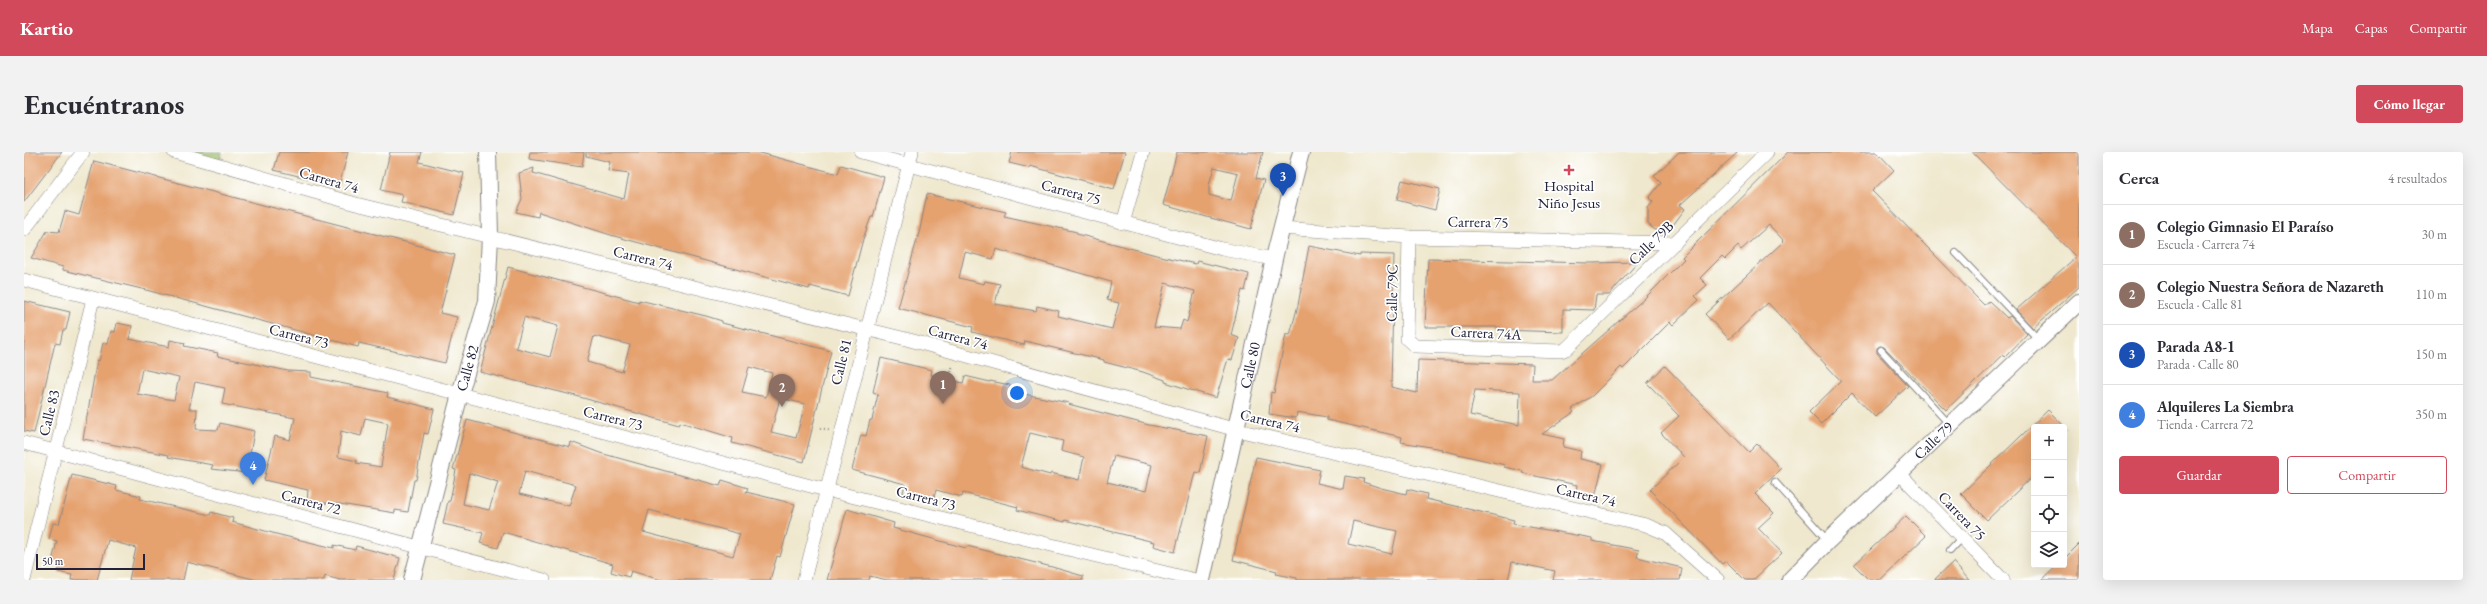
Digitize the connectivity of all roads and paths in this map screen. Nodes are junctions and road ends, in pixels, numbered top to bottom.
1 (83, 152) edge
2 (174, 152) edge
3 (488, 152) edge
4 (861, 152) edge
5 (1142, 152) edge
6 (1301, 152) edge
7 (1766, 152) edge
8 (910, 158) edge
9 (1123, 223) junction
10 (1281, 228) junction
11 (24, 230) edge
12 (490, 236) junction
13 (1409, 237) junction
14 (1675, 243) junction
15 (1956, 253) dead end
16 (1273, 259) junction
17 (24, 280) edge
18 (93, 299) junction
19 (2079, 302) edge
20 (866, 330) junction
21 (2039, 340) junction
22 (1415, 346) joint
23 (1882, 350) dead end
24 (1555, 352) joint
25 (460, 394) junction
26 (1950, 425) junction
27 (1237, 430) junction
28 (24, 443) edge
29 (56, 452) junction
30 (1899, 473) junction
31 (1775, 482) dead end
32 (826, 490) junction
33 (1961, 538) junction
34 (1828, 541) junction
35 (421, 548) junction
36 (1950, 550) dead end
37 (24, 580) edge
38 (412, 580) edge
39 (544, 580) edge
40 (804, 580) edge
41 (1195, 580) edge
42 (1202, 580) edge
43 (1718, 580) edge
44 (1790, 580) edge
45 (2003, 580) edge

1 - 11 street
2 - 12 street, Carrera 74
3 - 12 street, Calle 82
4 - 8 street, Carrera 75
5 - 9 street
6 - 10 street, Calle 80
7 - 14 street, Calle 79B
8 - 9 street, Carrera 75
8 - 20 street, Calle 81
9 - 16 street, Carrera 75
10 - 13 street, Carrera 75
10 - 16 street, Calle 80
12 - 20 street, Carrera 74
12 - 25 street, Calle 82
13 - 14 street, Carrera 75
13 - 22 street, Calle 79C
14 - 24 street, Calle 79B
15 - 21 lane
16 - 27 street, Calle 80
17 - 18 street, Carrera 73
18 - 25 street, Carrera 73
18 - 29 street, Calle 83
19 - 21 street, Calle 79
20 - 27 street, Carrera 74
20 - 32 street, Calle 81
21 - 26 street, Calle 79
22 - 24 street, Carrera 74A
23 - 26 lane
25 - 32 street, Carrera 73
25 - 35 street, Calle 82
26 - 30 street, Calle 79
27 - 42 street, Calle 80
27 - 43 street, Carrera 74
28 - 29 street, Carrera 72
29 - 35 street, Carrera 72
29 - 37 street, Calle 83
30 - 33 street, Carrera 75
30 - 34 street, Calle 79
31 - 34 lane
32 - 40 street, Calle 81
32 - 41 street, Carrera 73
33 - 36 lane
33 - 45 street, Carrera 75
34 - 44 street, Calle 79
35 - 38 street, Calle 82
35 - 39 street, Carrera 72

